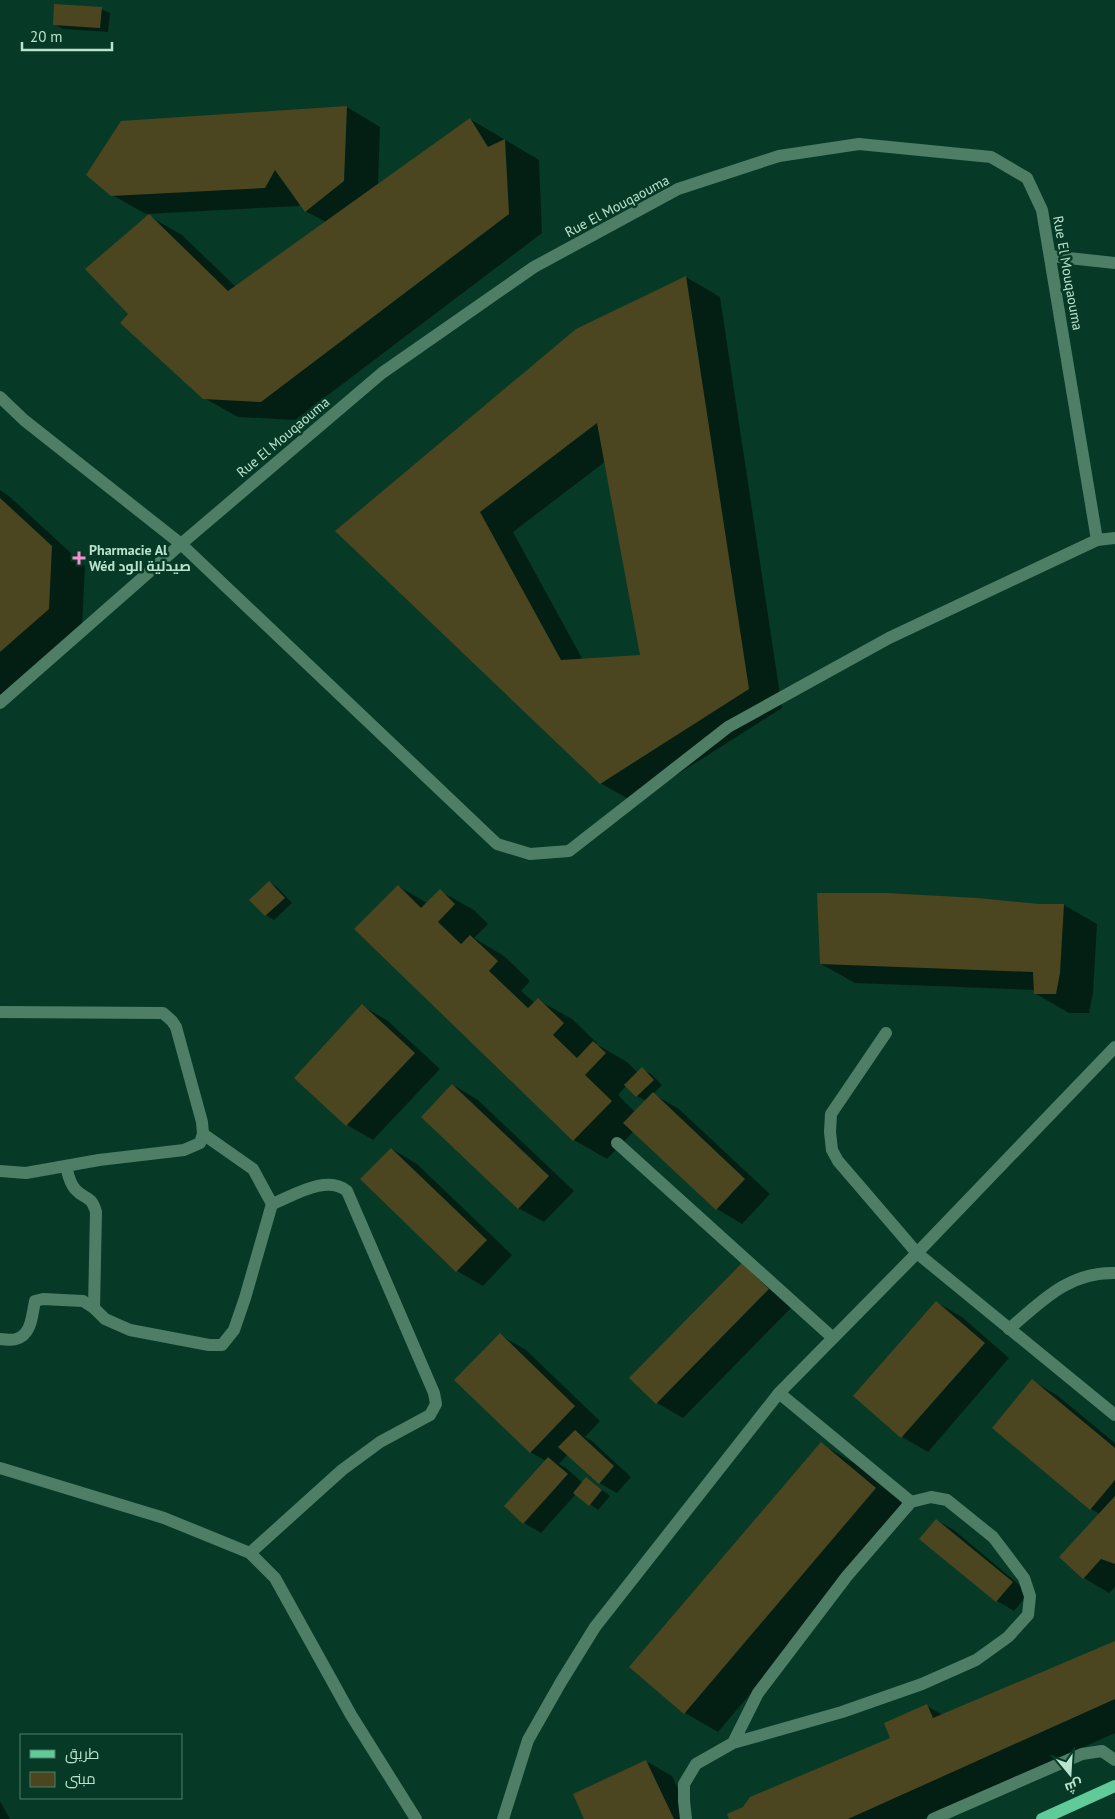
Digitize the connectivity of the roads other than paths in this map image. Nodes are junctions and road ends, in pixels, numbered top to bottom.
1 (1050, 256) junction
2 (1115, 263) edge
3 (0, 397) edge
4 (1115, 538) edge
5 (1097, 540) junction
6 (181, 544) junction
7 (0, 702) edge
8 (0, 1012) edge
9 (886, 1033) dead end
10 (1115, 1047) edge
11 (204, 1134) junction
12 (616, 1143) dead end
13 (66, 1166) junction
14 (0, 1171) edge
15 (272, 1204) junction
16 (917, 1254) junction
17 (1115, 1273) edge
18 (94, 1308) junction
19 (1009, 1329) junction
20 (833, 1338) junction
21 (0, 1339) edge
22 (779, 1393) junction
23 (1115, 1415) edge
24 (0, 1468) edge
25 (911, 1502) junction
26 (250, 1553) junction
27 (733, 1743) junction
28 (1115, 1760) edge
29 (1115, 1786) edge
30 (416, 1819) edge
31 (503, 1819) edge
32 (686, 1819) edge
33 (932, 1819) edge
34 (1042, 1819) edge

1 - 2 street
1 - 5 street, Rue El Mouqaouma
1 - 6 street, Rue El Mouqaouma
3 - 6 street
4 - 5 street
5 - 6 street
6 - 7 street, Rue El Mouqaouma
8 - 11 street
9 - 16 street
10 - 16 street
11 - 13 street
11 - 15 street
12 - 20 street
13 - 14 street
13 - 18 street
15 - 18 street
15 - 26 street
16 - 19 street
16 - 20 street
17 - 19 street
18 - 21 street
19 - 23 street
20 - 22 street
22 - 25 street
22 - 31 street
24 - 26 street
25 - 27 street
25 - 27 street
26 - 30 street
27 - 32 street
28 - 33 street
29 - 34 main road

